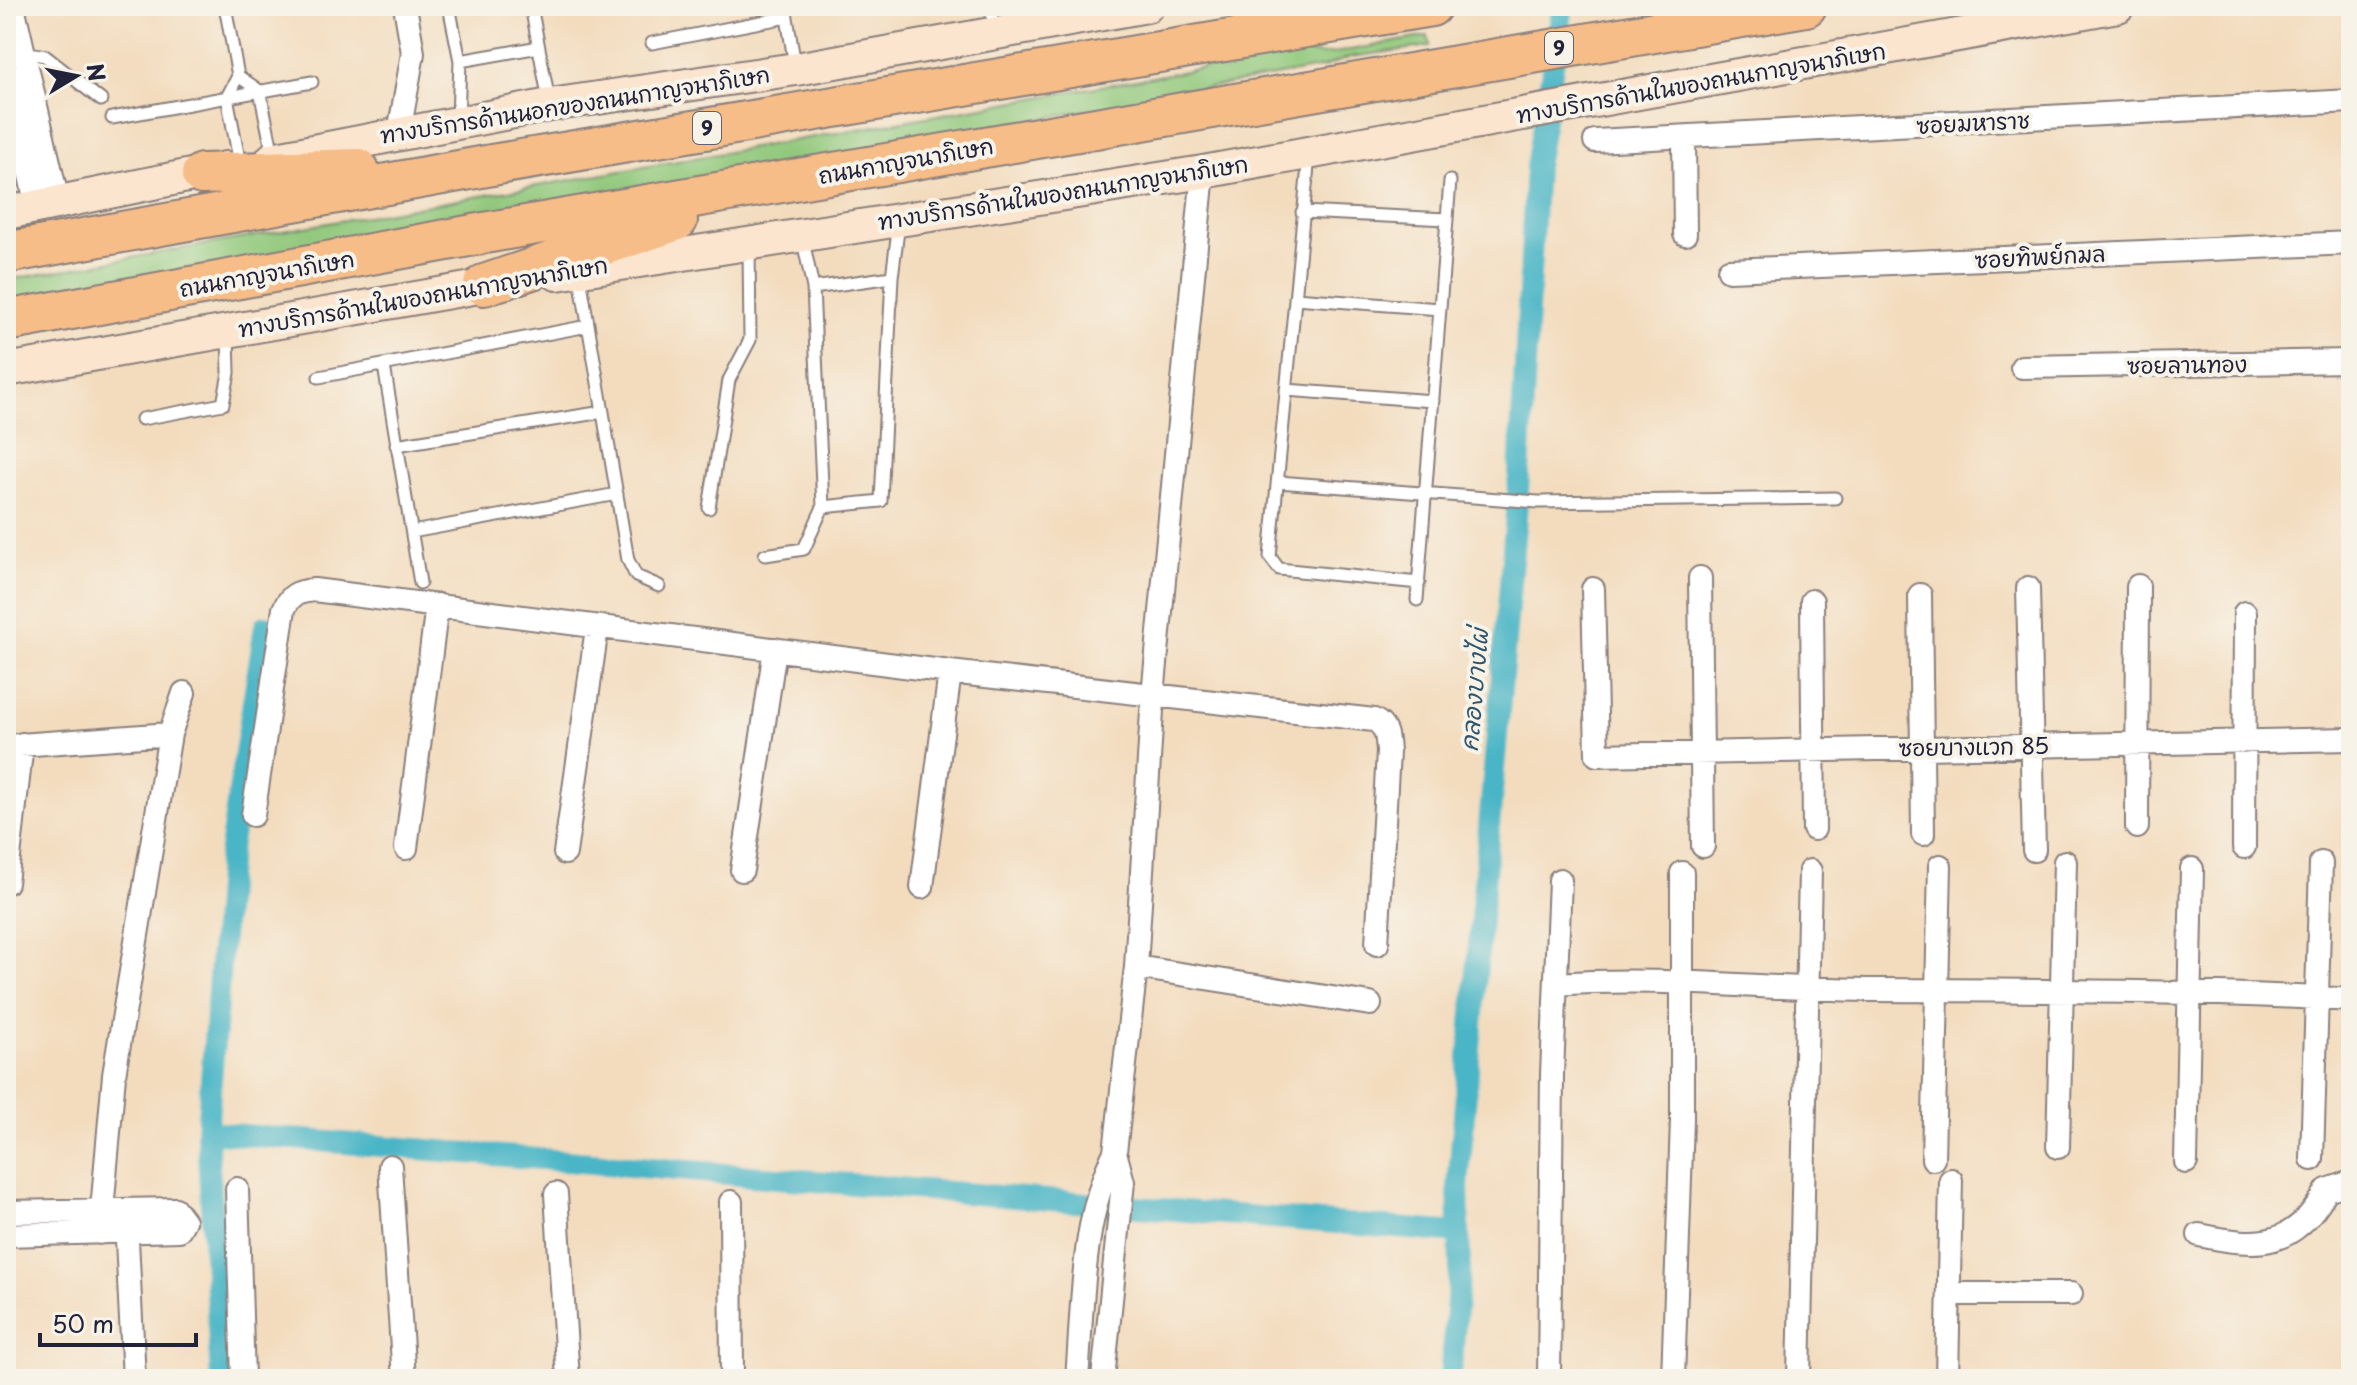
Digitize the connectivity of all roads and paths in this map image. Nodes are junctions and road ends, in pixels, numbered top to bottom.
1 (225, 6) edge
2 (405, 6) edge
3 (449, 6) edge
4 (531, 6) edge
5 (1147, 6) edge
6 (1806, 6) edge
7 (2118, 6) edge
8 (1420, 8) edge
9 (11, 11) edge
10 (786, 11) edge
11 (993, 19) edge
12 (652, 43) dead end
13 (539, 47) junction
14 (24, 52) junction
15 (460, 61) junction
16 (796, 69) junction
17 (6, 72) edge
18 (238, 76) junction
19 (312, 82) dead end
20 (260, 91) junction
21 (227, 97) junction
22 (101, 100) dead end
23 (2351, 101) edge
24 (550, 105) junction
25 (112, 118) dead end
26 (458, 123) junction
27 (399, 133) junction
28 (1684, 137) junction
29 (1595, 141) dead end
30 (1309, 153) junction
31 (274, 159) junction
32 (241, 165) junction
33 (492, 165) junction
34 (1203, 172) junction
35 (202, 174) junction
36 (794, 181) junction
37 (1450, 181) dead end
38 (48, 204) junction
39 (1302, 212) junction
40 (6, 213) edge
41 (899, 218) junction
42 (1447, 219) junction
43 (1685, 234) dead end
44 (801, 235) junction
45 (749, 243) junction
46 (2351, 243) edge
47 (6, 253) edge
48 (1729, 270) dead end
49 (579, 271) junction
50 (892, 277) junction
51 (484, 285) junction
52 (813, 288) junction
53 (1295, 298) junction
54 (1440, 309) junction
55 (6, 321) edge
56 (588, 326) junction
57 (228, 331) junction
58 (2351, 361) edge
59 (384, 366) junction
60 (2022, 367) dead end
61 (6, 370) edge
62 (319, 377) dead end
63 (1286, 390) junction
64 (1433, 401) junction
65 (603, 412) junction
66 (142, 419) dead end
67 (396, 445) junction
68 (1278, 482) junction
69 (617, 494) junction
70 (1426, 496) junction
71 (1835, 498) dead end
72 (823, 507) junction
73 (709, 508) dead end
74 (412, 532) junction
75 (765, 555) dead end
76 (1700, 578) dead end
77 (420, 583) dead end
78 (1419, 583) junction
79 (659, 586) dead end
80 (2138, 586) dead end
81 (2028, 588) dead end
82 (1593, 589) dead end
83 (1920, 595) dead end
84 (1417, 600) dead end
85 (1812, 601) dead end
86 (437, 605) junction
87 (2245, 613) dead end
88 (597, 628) junction
89 (775, 649) junction
90 (950, 672) junction
91 (184, 693) dead end
92 (1153, 695) junction
93 (170, 734) junction
94 (2351, 739) edge
95 (2244, 741) junction
96 (2137, 744) junction
97 (14, 745) edge
98 (2031, 746) junction
99 (1921, 748) junction
100 (1811, 750) junction
101 (1699, 753) junction
102 (253, 815) dead end
103 (2137, 827) dead end
104 (1814, 829) dead end
105 (1923, 834) dead end
106 (1703, 846) dead end
107 (2244, 847) dead end
108 (406, 848) dead end
109 (2034, 850) dead end
110 (565, 853) dead end
111 (2065, 862) dead end
112 (2321, 863) dead end
113 (1940, 866) dead end
114 (2192, 869) dead end
115 (742, 870) dead end
116 (1810, 871) dead end
117 (1682, 873) dead end
118 (1560, 880) dead end
119 (6, 883) edge
120 (922, 887) dead end
121 (1377, 944) dead end
122 (1136, 967) junction
123 (1682, 982) junction
124 (1557, 984) junction
125 (1807, 987) junction
126 (1937, 990) junction
127 (2062, 990) junction
128 (2190, 992) junction
129 (2316, 998) junction
130 (2351, 1000) edge
131 (1370, 1004) dead end
132 (2058, 1147) dead end
133 (1933, 1159) dead end
134 (2312, 1159) dead end
135 (2186, 1162) dead end
136 (390, 1166) dead end
137 (1112, 1180) junction
138 (1951, 1180) dead end
139 (2351, 1182) edge
140 (237, 1189) dead end
141 (556, 1194) dead end
142 (731, 1202) dead end
143 (6, 1212) edge
144 (100, 1222) junction
145 (6, 1235) edge
146 (2199, 1235) dead end
147 (1086, 1270) junction
148 (1112, 1274) junction
149 (1950, 1294) junction
150 (2071, 1294) dead end
151 (134, 1379) edge
152 (243, 1379) edge
153 (404, 1379) edge
154 (568, 1379) edge
155 (732, 1379) edge
156 (1078, 1379) edge
157 (1094, 1379) edge
158 (1103, 1379) edge
159 (1549, 1379) edge
160 (1673, 1379) edge
161 (1799, 1379) edge
162 (1947, 1379) edge

1 - 18 lane
2 - 27 street
3 - 15 lane
4 - 13 lane
5 - 11 main road, ทางบริการด้านนอกของถนนกาญจนาภิเษก
6 - 36 highway, ถนนกาญจนาภิเษก / 9
7 - 30 main road, ทางบริการด้านในของถนนกาญจนาภิเษก
8 - 33 highway, 9
9 - 14 street
10 - 12 lane
10 - 16 lane
11 - 16 main road, ทางบริการด้านนอกของถนนกาญจนาภิเษก
13 - 15 lane
13 - 24 lane
14 - 22 lane
14 - 38 street
15 - 26 lane
16 - 24 main road, ทางบริการด้านนอกของถนนกาญจนาภิเษก
17 - 38 street
18 - 20 lane
18 - 21 lane
19 - 20 lane
20 - 21 lane
20 - 31 lane
21 - 25 lane
21 - 32 lane
23 - 28 street, ซอยมหาราช
24 - 26 main road, ทางบริการด้านนอกของถนนกาญจนาภิเษก
26 - 27 main road, ทางบริการด้านนอกของถนนกาญจนาภิเษก
27 - 31 main road, ทางบริการด้านนอกของถนนกาญจนาภิเษก
28 - 29 street, ซอยมหาราช
28 - 43 street
30 - 34 main road, ทางบริการด้านในของถนนกาญจนาภิเษก
30 - 39 lane
31 - 32 main road, ทางบริการด้านนอกของถนนกาญจนาภิเษก
32 - 35 main road, ทางบริการด้านนอกของถนนกาญจนาภิเษก
33 - 35 highway
33 - 47 highway, 9
34 - 41 main road, ทางบริการด้านในของถนนกาญจนาภิเษก
34 - 92 street
35 - 38 main road, ทางบริการด้านนอกของถนนกาญจนาภิเษก
36 - 51 highway
36 - 55 highway, ถนนกาญจนาภิเษก / 9
37 - 42 lane
38 - 40 main road, ทางบริการด้านนอกของถนนกาญจนาภิเษก
39 - 42 lane
39 - 53 lane
41 - 44 main road, ทางบริการด้านในของถนนกาญจนาภิเษก
41 - 50 lane
42 - 54 lane
44 - 45 main road, ทางบริการด้านในของถนนกาญจนาภิเษก
44 - 52 lane
45 - 49 main road, ทางบริการด้านในของถนนกาญจนาภิเษก
45 - 73 lane
46 - 48 street, ซอยทิพย์กมล
49 - 51 main road, ทางบริการด้านในของถนนกาญจนาภิเษก
49 - 56 lane
50 - 52 lane
50 - 72 lane
51 - 57 main road, ทางบริการด้านในของถนนกาญจนาภิเษก
52 - 72 lane
53 - 54 lane
53 - 63 lane
54 - 64 lane
56 - 59 lane
56 - 65 lane
57 - 61 main road, ทางบริการด้านในของถนนกาญจนาภิเษก
57 - 66 lane
58 - 60 street, ซอยลานทอง
59 - 62 lane
59 - 67 lane
63 - 64 lane
63 - 68 lane
64 - 70 lane
65 - 67 lane
65 - 69 lane
67 - 74 lane
68 - 70 lane
68 - 78 lane
69 - 74 lane
69 - 79 lane
70 - 71 lane
70 - 78 lane
72 - 75 lane
74 - 77 lane
76 - 101 street
78 - 84 lane
80 - 96 street
81 - 98 street
82 - 101 street, ซอยบางแวก 85
83 - 99 street
85 - 100 street
86 - 88 street
86 - 102 street
86 - 108 street
87 - 95 street
88 - 89 street
88 - 110 street
89 - 90 street
89 - 115 street
90 - 92 street
90 - 120 street
91 - 93 street
92 - 121 street
92 - 122 street
93 - 97 street
93 - 144 street
94 - 95 street, ซอยบางแวก 85
95 - 96 street, ซอยบางแวก 85
95 - 107 street
96 - 98 street, ซอยบางแวก 85
96 - 103 street
97 - 119 street
98 - 99 street, ซอยบางแวก 85
98 - 109 street
99 - 100 street, ซอยบางแวก 85
99 - 105 street
100 - 101 street, ซอยบางแวก 85
100 - 104 street
101 - 106 street
111 - 127 street
112 - 129 street
113 - 126 street
114 - 128 street
116 - 125 street
117 - 123 street
118 - 124 street
122 - 131 street
122 - 137 street
123 - 124 street
123 - 125 street
123 - 160 street
124 - 159 street
125 - 126 street
125 - 161 street
126 - 127 street
126 - 133 street
127 - 128 street
127 - 132 street
128 - 129 street
128 - 135 street
129 - 130 street
129 - 134 street
136 - 153 street
137 - 147 street
137 - 148 street
138 - 149 street
139 - 146 street
140 - 152 street
141 - 154 street
142 - 155 street
143 - 144 street
144 - 145 street
144 - 151 street
147 - 148 street
147 - 156 street
148 - 158 street
149 - 150 street
149 - 162 street
156 - 157 street

